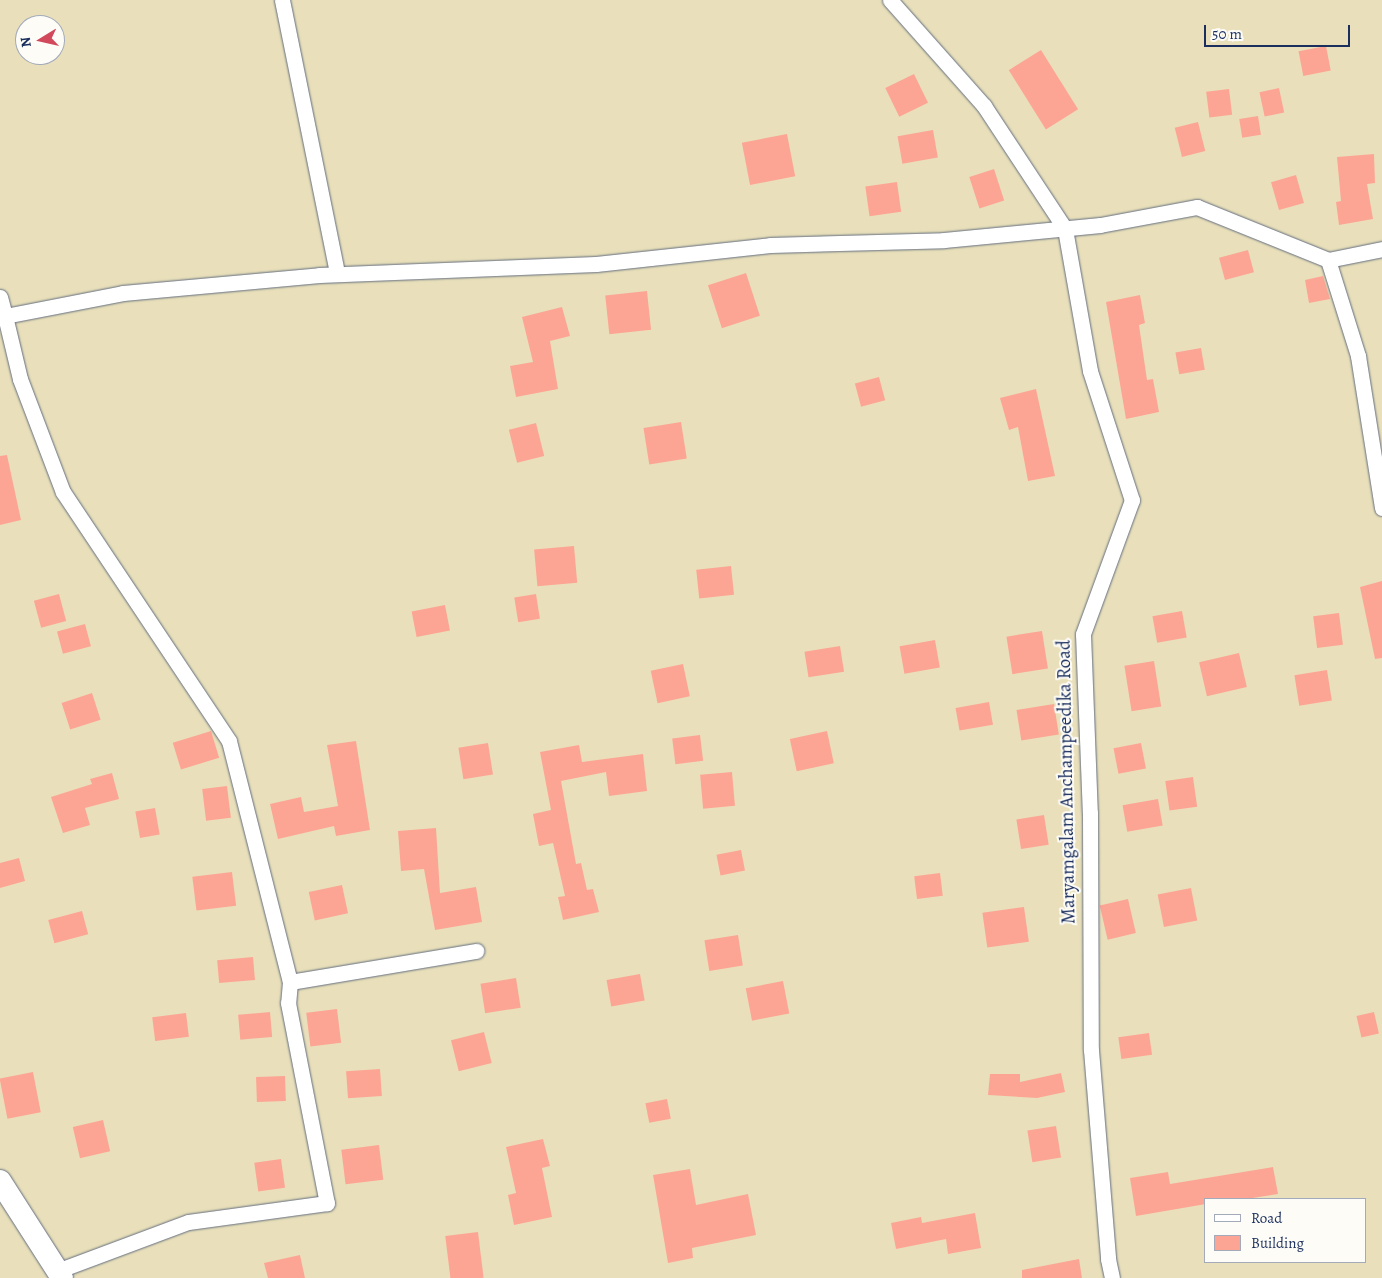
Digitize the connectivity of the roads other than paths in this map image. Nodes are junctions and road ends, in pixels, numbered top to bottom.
1 (282, 0) edge
2 (890, 0) edge
3 (1065, 229) junction
4 (1382, 248) edge
5 (1328, 260) junction
6 (338, 274) junction
7 (0, 297) edge
8 (5, 316) junction
9 (1382, 508) edge
10 (476, 951) dead end
11 (290, 982) junction
12 (0, 1181) edge
13 (59, 1275) edge
14 (1112, 1278) edge

1 - 6 street
2 - 3 street, Maryamgalam Anchampeedika Road
3 - 5 street
3 - 6 street
3 - 14 street, Maryamgalam Anchampeedika Road
4 - 5 street
5 - 9 street
6 - 8 street
7 - 8 street
8 - 11 street
10 - 11 street
11 - 13 street
12 - 13 main road

